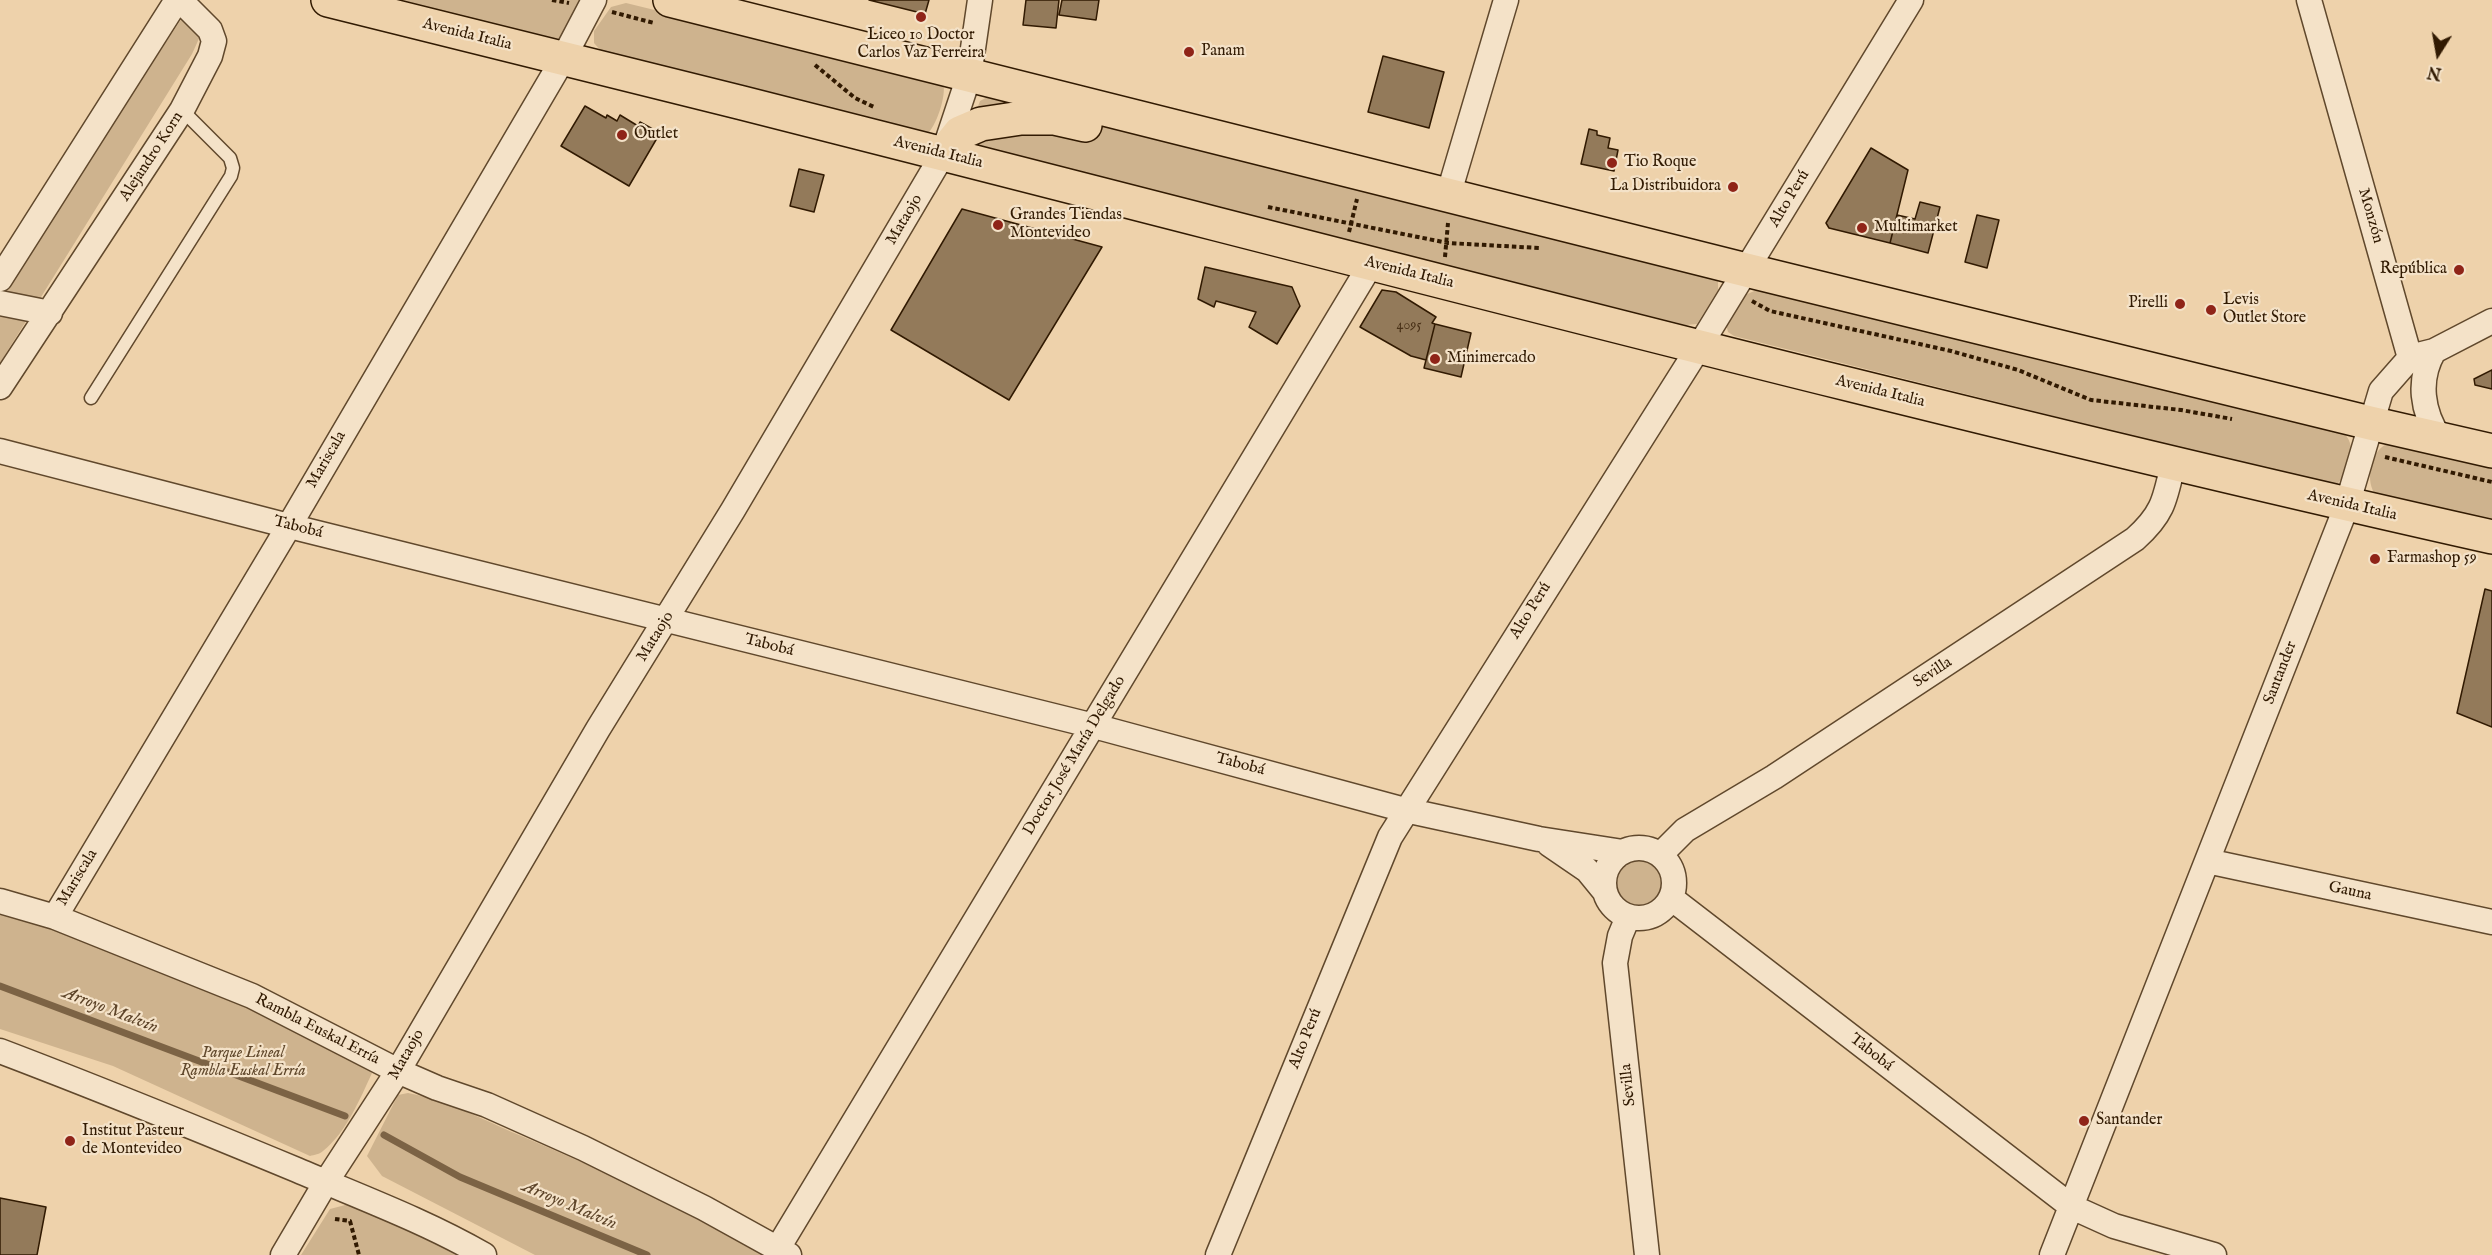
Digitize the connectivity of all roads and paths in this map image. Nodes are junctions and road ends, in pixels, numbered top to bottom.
1 (179, 0) edge
2 (328, 0) edge
3 (552, 0) edge
4 (980, 0) edge
5 (1506, 0) edge
6 (1911, 0) edge
7 (2308, 0) edge
8 (592, 3) edge
9 (665, 12) edge
10 (563, 58) junction
11 (806, 62) dead end
12 (969, 76) junction
13 (876, 107) dead end
14 (182, 110) junction
15 (1222, 140) junction
16 (944, 154) junction
17 (1363, 175) junction
18 (1448, 196) junction
19 (1266, 207) dead end
20 (1351, 224) junction
21 (1448, 243) junction
22 (1544, 248) dead end
23 (1357, 260) junction
24 (0, 279) edge
25 (1441, 282) junction
26 (1738, 282) junction
27 (0, 303) edge
28 (50, 313) junction
29 (2492, 321) edge
30 (1699, 347) junction
31 (2434, 351) junction
32 (2410, 358) junction
33 (0, 387) edge
34 (91, 398) dead end
35 (2244, 422) dead end
36 (2366, 438) junction
37 (2440, 439) junction
38 (0, 451) edge
39 (2492, 451) edge
40 (2173, 464) junction
41 (2492, 482) edge
42 (2347, 505) junction
43 (289, 526) junction
44 (2492, 537) edge
45 (666, 621) junction
46 (1094, 726) junction
47 (1405, 810) junction
48 (1539, 839) junction
49 (1623, 852) junction
50 (1660, 855) junction
51 (2207, 861) junction
52 (1605, 892) junction
53 (1671, 898) junction
54 (0, 901) edge
55 (55, 917) junction
56 (1628, 917) junction
57 (2492, 922) edge
58 (0, 1051) edge
59 (398, 1071) junction
60 (326, 1182) junction
61 (2072, 1207) junction
62 (335, 1219) dead end
63 (783, 1251) edge
64 (283, 1255) edge
65 (359, 1255) edge
66 (484, 1255) edge
67 (1218, 1255) edge
68 (1647, 1255) edge
69 (2052, 1255) edge
70 (2214, 1255) edge

1 - 14 street, Alejandro Korn
1 - 24 street, Alejandro Korn
2 - 10 main road, Avenida Italia
3 - 8 path
4 - 12 street, Mataojo
5 - 18 street
6 - 26 street, Alto Perú
7 - 32 street, Monzón
8 - 9 path
8 - 10 street, Mariscala
9 - 12 main road
10 - 16 main road, Avenida Italia
10 - 43 street, Mariscala
11 - 13 path
12 - 15 main road
12 - 16 street, Mataojo
14 - 28 street, Alejandro Korn
14 - 34 lane
15 - 16 main road
15 - 17 main road
16 - 23 main road, Avenida Italia
16 - 45 street, Mataojo
17 - 18 main road
17 - 20 path
18 - 21 path
18 - 26 main road
19 - 20 path
20 - 21 path
20 - 23 path
21 - 22 path
21 - 25 path
23 - 25 main road, Avenida Italia
23 - 46 street, Doctor José María Delgado
25 - 30 main road, Avenida Italia
26 - 30 street, Alto Perú
26 - 35 path
26 - 36 main road
27 - 28 street
28 - 33 street, Alejandro Korn
29 - 31 street
30 - 40 main road, Avenida Italia
30 - 47 street, Alto Perú
31 - 32 street
31 - 37 street
32 - 36 street
36 - 37 main road
36 - 41 path
36 - 42 street, Santander
37 - 39 main road
38 - 43 street, Tabobá
40 - 42 main road, Avenida Italia
40 - 50 street, Sevilla
42 - 44 main road, Avenida Italia
42 - 51 street, Santander
43 - 45 street, Tabobá
43 - 55 street, Mariscala
45 - 46 street, Tabobá
45 - 59 street, Mataojo
46 - 47 street, Tabobá
46 - 63 street, Doctor José María Delgado
47 - 48 street, Tabobá
47 - 67 street, Alto Perú
48 - 49 street, Tabobá
48 - 52 street, Tabobá
49 - 50 street, Tabobá
49 - 52 street
50 - 53 street
51 - 57 street, Gauna
51 - 61 street, Santander
52 - 56 street, Tabobá
53 - 56 street
53 - 61 street, Tabobá
54 - 55 street, Rambla Euskal Erría
55 - 59 street, Rambla Euskal Erría
56 - 68 street, Sevilla
58 - 60 street
59 - 60 street, Mataojo
59 - 63 street, Rambla Euskal Erría
60 - 64 street, Mataojo
60 - 66 street
61 - 69 street, Santander
61 - 70 street, Tabobá
62 - 65 path

